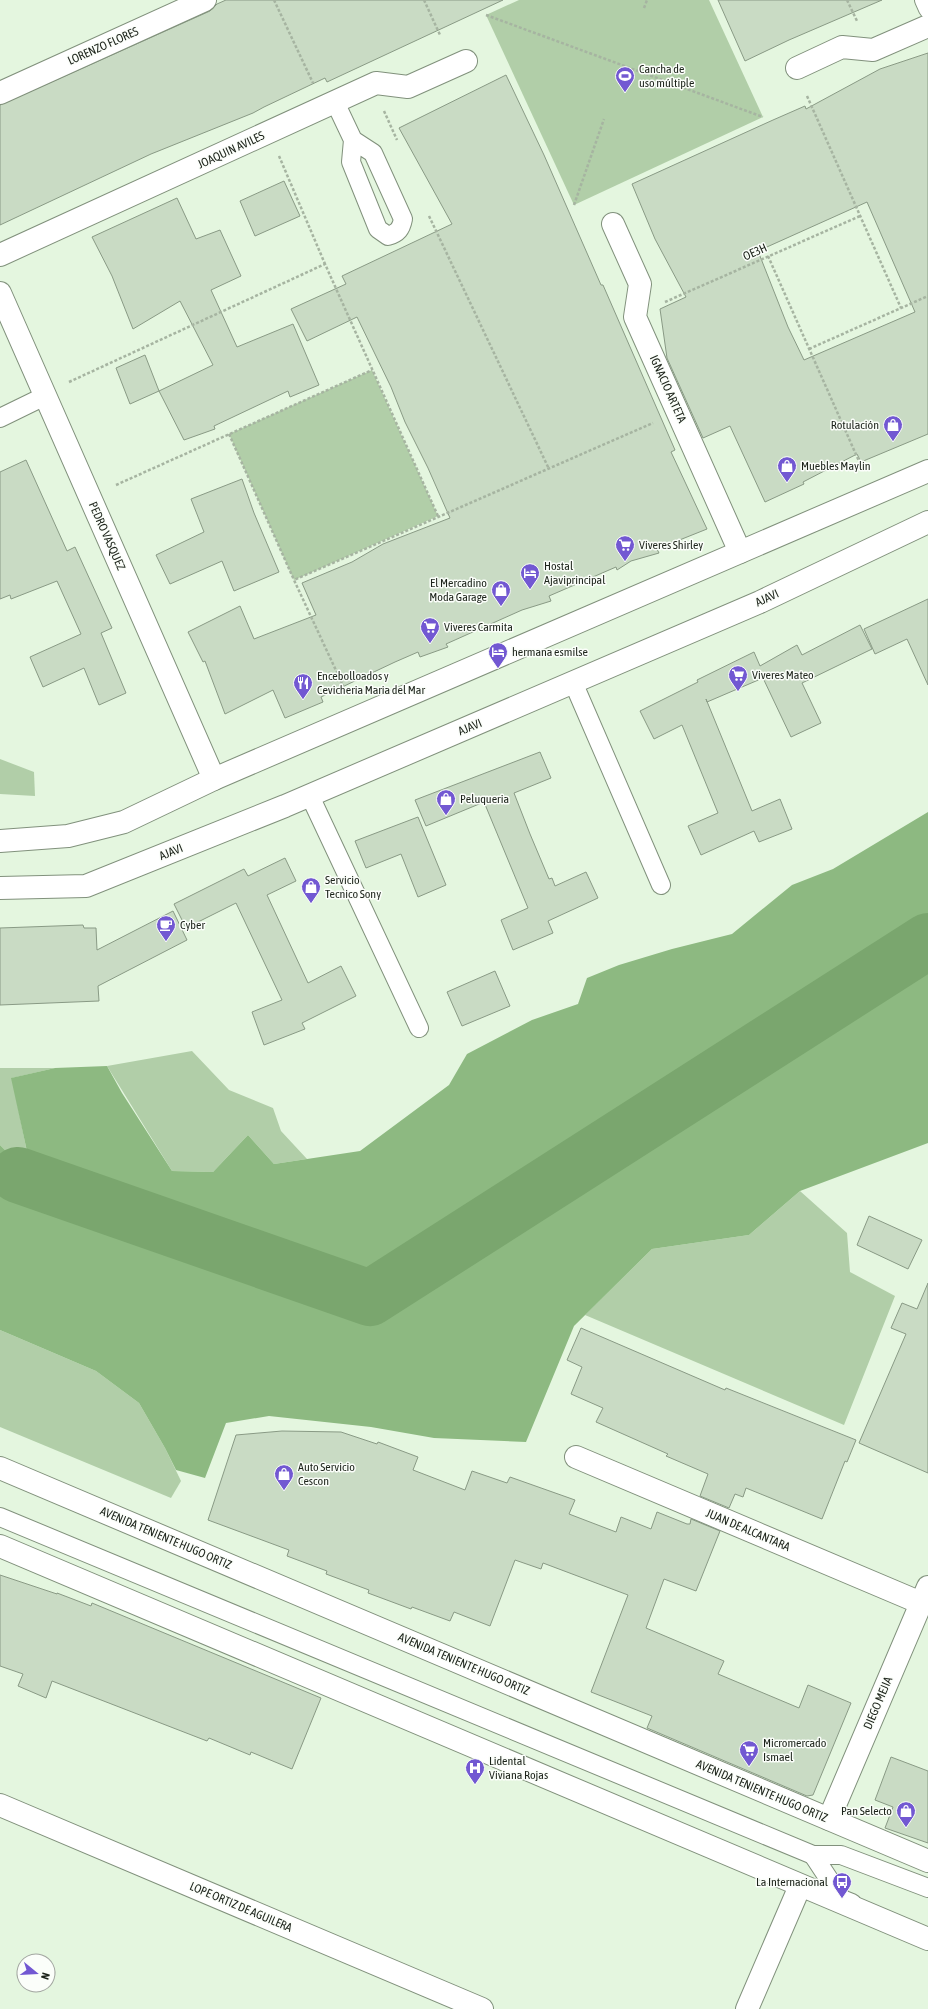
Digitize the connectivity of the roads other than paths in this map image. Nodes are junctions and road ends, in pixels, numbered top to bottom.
1 (206, 0) edge
2 (924, 0) edge
3 (928, 9) edge
4 (928, 26) edge
5 (466, 61) dead end
6 (798, 68) dead end
7 (0, 93) edge
8 (335, 102) junction
9 (353, 140) junction
10 (613, 224) dead end
11 (0, 255) edge
12 (0, 293) edge
13 (45, 396) junction
14 (0, 418) edge
15 (928, 471) edge
16 (928, 522) edge
17 (740, 552) junction
18 (573, 682) junction
19 (214, 779) junction
20 (310, 796) junction
21 (0, 841) edge
22 (661, 885) dead end
23 (0, 888) edge
24 (419, 1028) dead end
25 (576, 1457) dead end
26 (0, 1468) edge
27 (0, 1517) edge
28 (1, 1547) edge
29 (924, 1595) edge
30 (0, 1805) edge
31 (829, 1819) junction
32 (813, 1855) junction
33 (928, 1861) edge
34 (800, 1886) junction
35 (928, 1888) edge
36 (928, 1933) edge
37 (928, 1939) edge
38 (482, 2009) edge
39 (747, 2009) edge

1 - 7 street, LORENZO FLORES
2 - 3 lane
4 - 6 street
5 - 8 street, JOAQUIN AVILES
8 - 9 lane
8 - 11 street, JOAQUIN AVILES
9 - 9 lane
10 - 17 street, IGNACIO ARTETA
12 - 13 street, PEDRO VASQUEZ
13 - 14 lane
13 - 19 street, PEDRO VASQUEZ
15 - 17 street
16 - 18 street, AJAVI
17 - 19 street
18 - 20 street, AJAVI
18 - 22 lane
19 - 21 street
20 - 23 street, AJAVI
20 - 24 lane
25 - 29 street, JUAN DE ALCANTARA
26 - 31 street, AVENIDA TENIENTE HUGO ORTIZ
27 - 32 lane
28 - 34 street
29 - 31 street, DIEGO MEJIA
30 - 38 street, LOPE ORTIZ DE AGUILERA
31 - 33 street, AVENIDA TENIENTE HUGO ORTIZ
32 - 35 lane
32 - 36 lane
34 - 37 street
34 - 39 street

